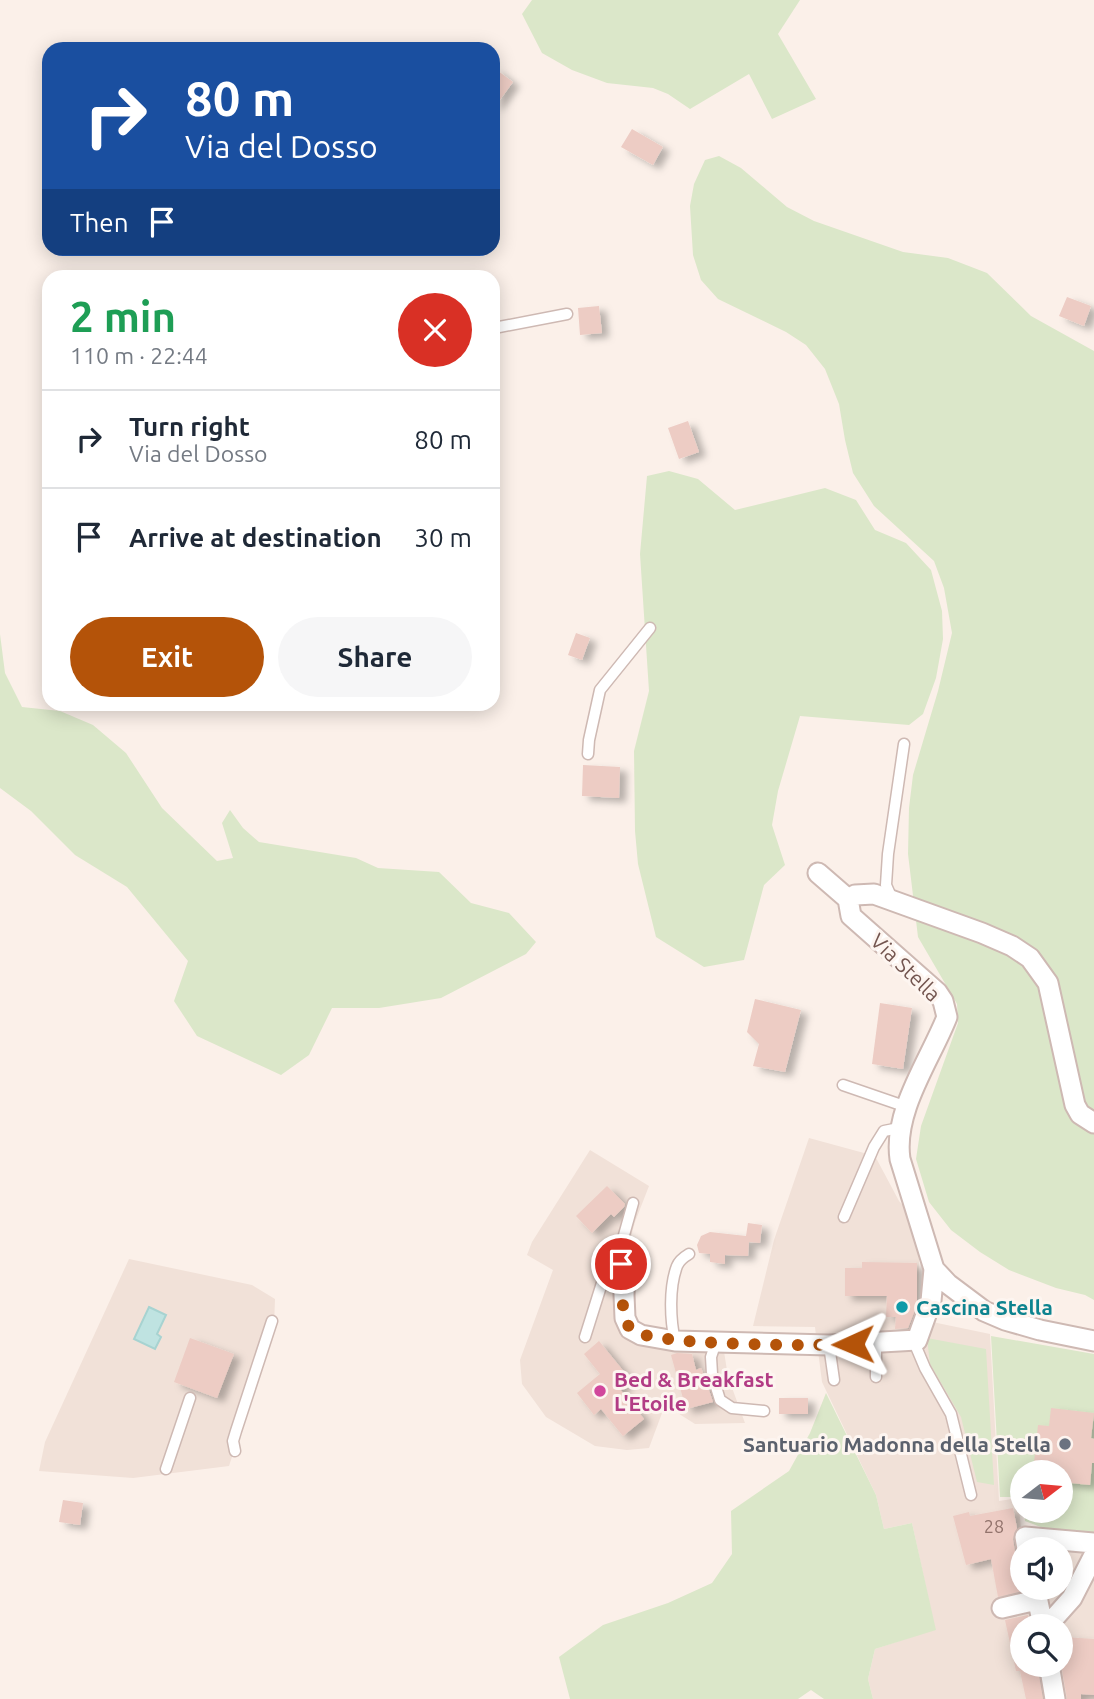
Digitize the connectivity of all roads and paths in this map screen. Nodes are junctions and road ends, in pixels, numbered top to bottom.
1 (567, 314) dead end
2 (500, 327) edge
3 (650, 628) dead end
4 (904, 744) dead end
5 (588, 754) dead end
6 (818, 873) dead end
7 (848, 899) junction
8 (894, 901) junction
9 (843, 1085) dead end
10 (908, 1107) junction
11 (1094, 1124) edge
12 (899, 1128) junction
13 (633, 1203) dead end
14 (844, 1217) dead end
15 (689, 1254) dead end
16 (934, 1269) junction
17 (624, 1270) junction
18 (272, 1321) dead end
19 (585, 1337) dead end
20 (675, 1341) junction
21 (1094, 1341) edge
22 (716, 1342) junction
23 (914, 1342) junction
24 (876, 1343) junction
25 (829, 1345) junction
26 (876, 1377) dead end
27 (834, 1380) dead end
28 (190, 1398) dead end
29 (764, 1411) dead end
30 (235, 1451) dead end
31 (166, 1469) dead end
32 (971, 1495) dead end
33 (1073, 1541) edge
34 (1094, 1543) edge
35 (1094, 1556) edge
36 (1021, 1600) edge
37 (1002, 1608) dead end
38 (1057, 1614) edge
39 (1051, 1677) edge
40 (1055, 1699) edge

1 - 2 lane
3 - 5 lane
4 - 8 lane
6 - 7 street
7 - 8 street, Via Stella
7 - 10 street, Via Stella
8 - 11 street, Via Stella
9 - 10 lane
10 - 12 street, Via Stella
12 - 14 lane
12 - 16 street, Via Stella
13 - 17 lane
15 - 20 lane
16 - 21 street, Via Stella
16 - 23 street
17 - 19 lane
17 - 20 street
18 - 30 lane
20 - 22 street
22 - 25 street
22 - 29 lane
23 - 24 street
23 - 32 lane
24 - 25 street
24 - 26 lane
25 - 27 lane
28 - 31 lane
33 - 34 street
35 - 38 street
36 - 37 street
39 - 40 street

